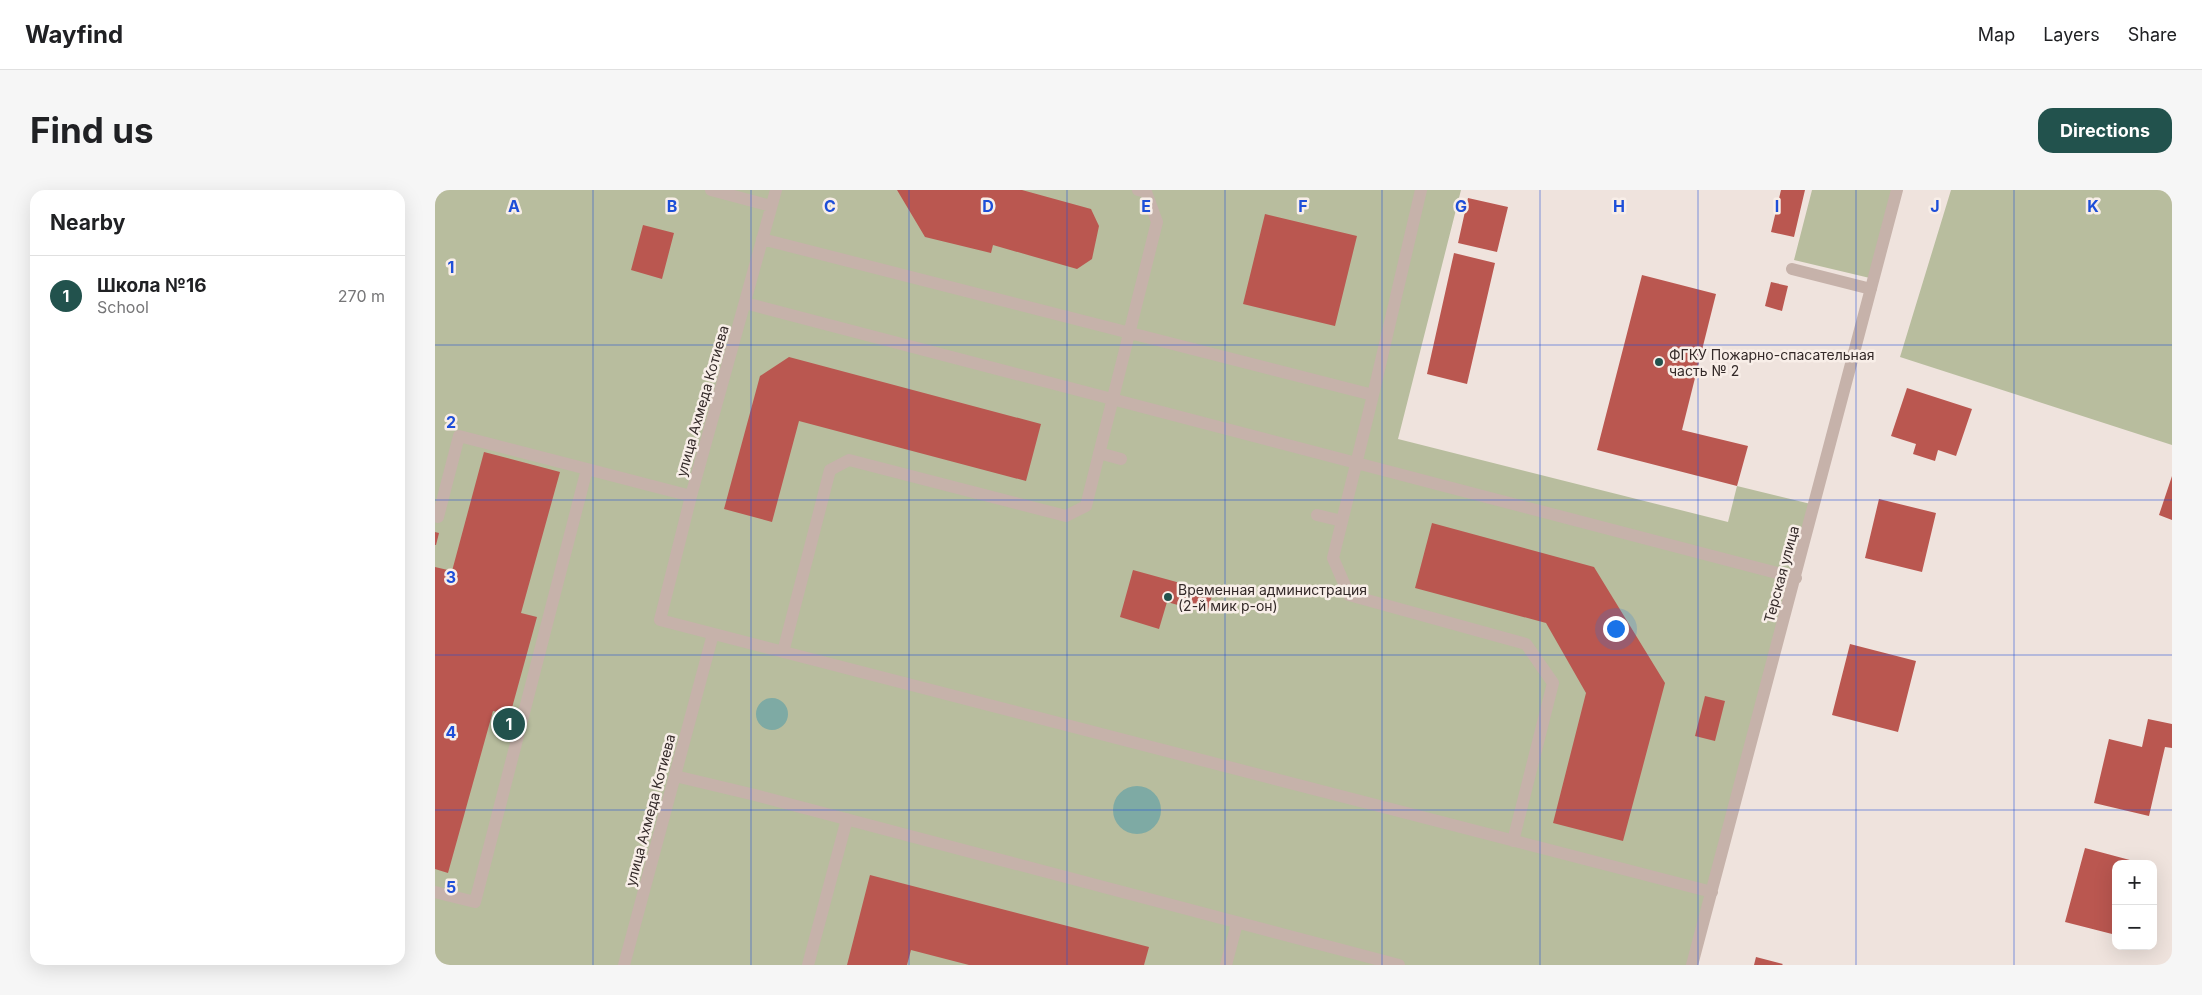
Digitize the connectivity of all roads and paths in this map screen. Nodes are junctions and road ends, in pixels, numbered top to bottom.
1 (711, 190) edge
2 (776, 190) edge
3 (1138, 190) edge
4 (1421, 190) edge
5 (1897, 190) edge
6 (771, 206) junction
7 (762, 239) junction
8 (1793, 269) dead end
9 (1871, 288) junction
10 (745, 303) junction
11 (1129, 333) junction
12 (1373, 395) junction
13 (1113, 399) junction
14 (1099, 453) junction
15 (1121, 459) dead end
16 (1356, 463) junction
17 (587, 468) junction
18 (691, 496) junction
19 (1317, 514) dead end
20 (435, 516) edge
21 (1342, 521) junction
22 (1796, 578) junction
23 (713, 634) junction
24 (783, 652) junction
25 (675, 776) junction
26 (847, 820) junction
27 (1513, 841) junction
28 (435, 892) edge
29 (1712, 892) junction
30 (1237, 923) junction
31 (624, 965) edge
32 (808, 965) edge
33 (1226, 965) edge
34 (1399, 965) edge
35 (1692, 965) edge

1 - 6 street
2 - 6 street, улица Ахмеда Котиева
3 - 11 street
4 - 12 street
5 - 9 street, Терская улица
6 - 7 street, улица Ахмеда Котиева
7 - 10 street, улица Ахмеда Котиева
7 - 11 street
8 - 9 street
9 - 22 street, Терская улица
10 - 13 street
10 - 18 street, улица Ахмеда Котиева
11 - 12 street
11 - 13 street
12 - 16 street
13 - 14 street
13 - 16 street
14 - 15 street
14 - 24 street
16 - 21 street
16 - 22 street
17 - 18 street
17 - 20 street
17 - 28 street
18 - 23 street, улица Ахмеда Котиева
19 - 21 street
21 - 27 street
22 - 29 street, Терская улица
23 - 24 street
23 - 25 street, улица Ахмеда Котиева
24 - 27 street
25 - 26 street
25 - 31 street, улица Ахмеда Котиева
26 - 30 street
26 - 32 street
27 - 29 street
29 - 35 street, Терская улица
30 - 33 street
30 - 34 street

